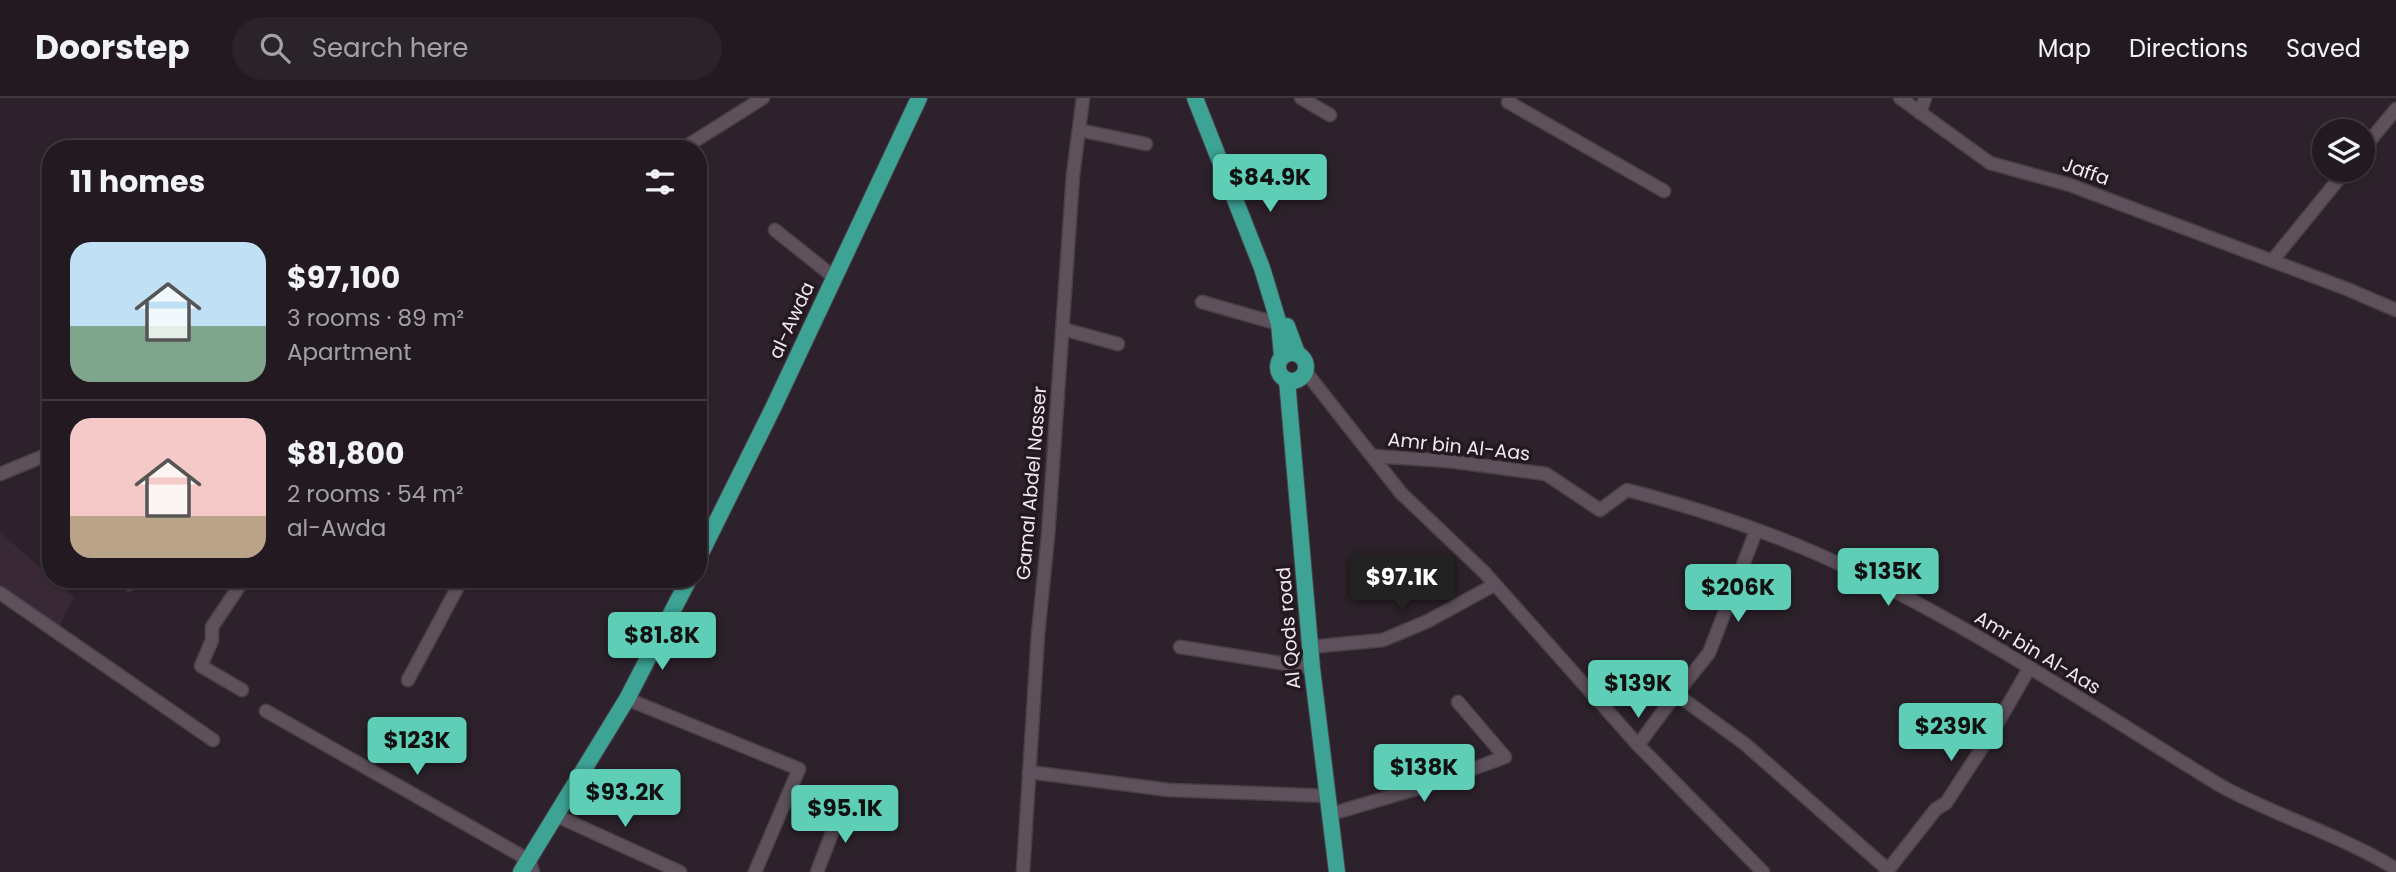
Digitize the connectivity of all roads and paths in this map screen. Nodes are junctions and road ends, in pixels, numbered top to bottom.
1 (763, 98) edge
2 (919, 98) edge
3 (1083, 98) edge
4 (1195, 98) edge
5 (1201, 98) edge
6 (1300, 98) edge
7 (1510, 98) edge
8 (1900, 98) edge
9 (1925, 98) edge
10 (2396, 109) edge
11 (1920, 113) junction
12 (1330, 115) dead end
13 (1079, 130) junction
14 (2375, 134) edge
15 (696, 140) edge
16 (1146, 144) dead end
17 (2336, 182) edge
18 (1664, 191) dead end
19 (775, 230) dead end
20 (2272, 261) junction
21 (835, 278) junction
22 (1202, 302) dead end
23 (2396, 310) edge
24 (1279, 324) junction
25 (1063, 329) junction
26 (1118, 344) dead end
27 (1289, 355) junction
28 (1305, 371) junction
29 (1287, 380) junction
30 (1373, 456) junction
31 (42, 457) edge
32 (0, 474) edge
33 (1756, 531) junction
34 (707, 541) edge
35 (1494, 585) junction
36 (238, 588) edge
37 (457, 588) edge
38 (684, 588) edge
39 (0, 593) edge
40 (1310, 646) junction
41 (1180, 647) dead end
42 (2030, 667) junction
43 (1312, 668) junction
44 (408, 680) dead end
45 (242, 690) dead end
46 (1676, 694) junction
47 (627, 699) junction
48 (1458, 702) dead end
49 (266, 711) dead end
50 (213, 740) dead end
51 (1638, 745) junction
52 (1029, 772) junction
53 (1329, 796) junction
54 (842, 807) dead end
55 (1331, 814) junction
56 (557, 816) junction
57 (528, 868) edge
58 (2396, 869) edge
59 (680, 872) edge
60 (755, 872) edge
61 (817, 872) edge
62 (1023, 872) edge
63 (1337, 872) edge
64 (1763, 872) edge

1 - 15 street
2 - 21 main road, al-Awda
3 - 13 street, Gamal Abdel Nasser
4 - 24 main road
5 - 27 main road
6 - 12 street
7 - 18 street
8 - 11 street, Jaffa
9 - 11 street
10 - 14 street
11 - 20 street, Jaffa
13 - 16 street
13 - 25 street, Gamal Abdel Nasser
17 - 20 street
19 - 21 street
20 - 23 street, Jaffa
21 - 34 main road, al-Awda
22 - 24 street
24 - 27 main road
25 - 26 street
25 - 52 street, Gamal Abdel Nasser
27 - 28 main road
27 - 29 main road
28 - 29 main road
28 - 30 street
29 - 40 main road, Al Qods road
30 - 33 street, Amr bin Al-Aas
30 - 35 street
31 - 32 street
33 - 42 street, Amr bin Al-Aas
33 - 46 street
35 - 40 street
35 - 51 street
36 - 45 street
37 - 44 street
38 - 47 main road
39 - 50 street
40 - 43 main road, Al Qods road
41 - 43 street
42 - 46 street
42 - 58 street, Amr bin Al-Aas
43 - 53 main road, Al Qods road
46 - 51 street
47 - 56 main road
47 - 60 street
48 - 55 street
49 - 57 street
51 - 64 street
52 - 53 street
52 - 62 street, Gamal Abdel Nasser
53 - 55 main road, Al Qods road
54 - 61 street
55 - 63 main road, Al Qods road
56 - 57 main road
56 - 59 street

